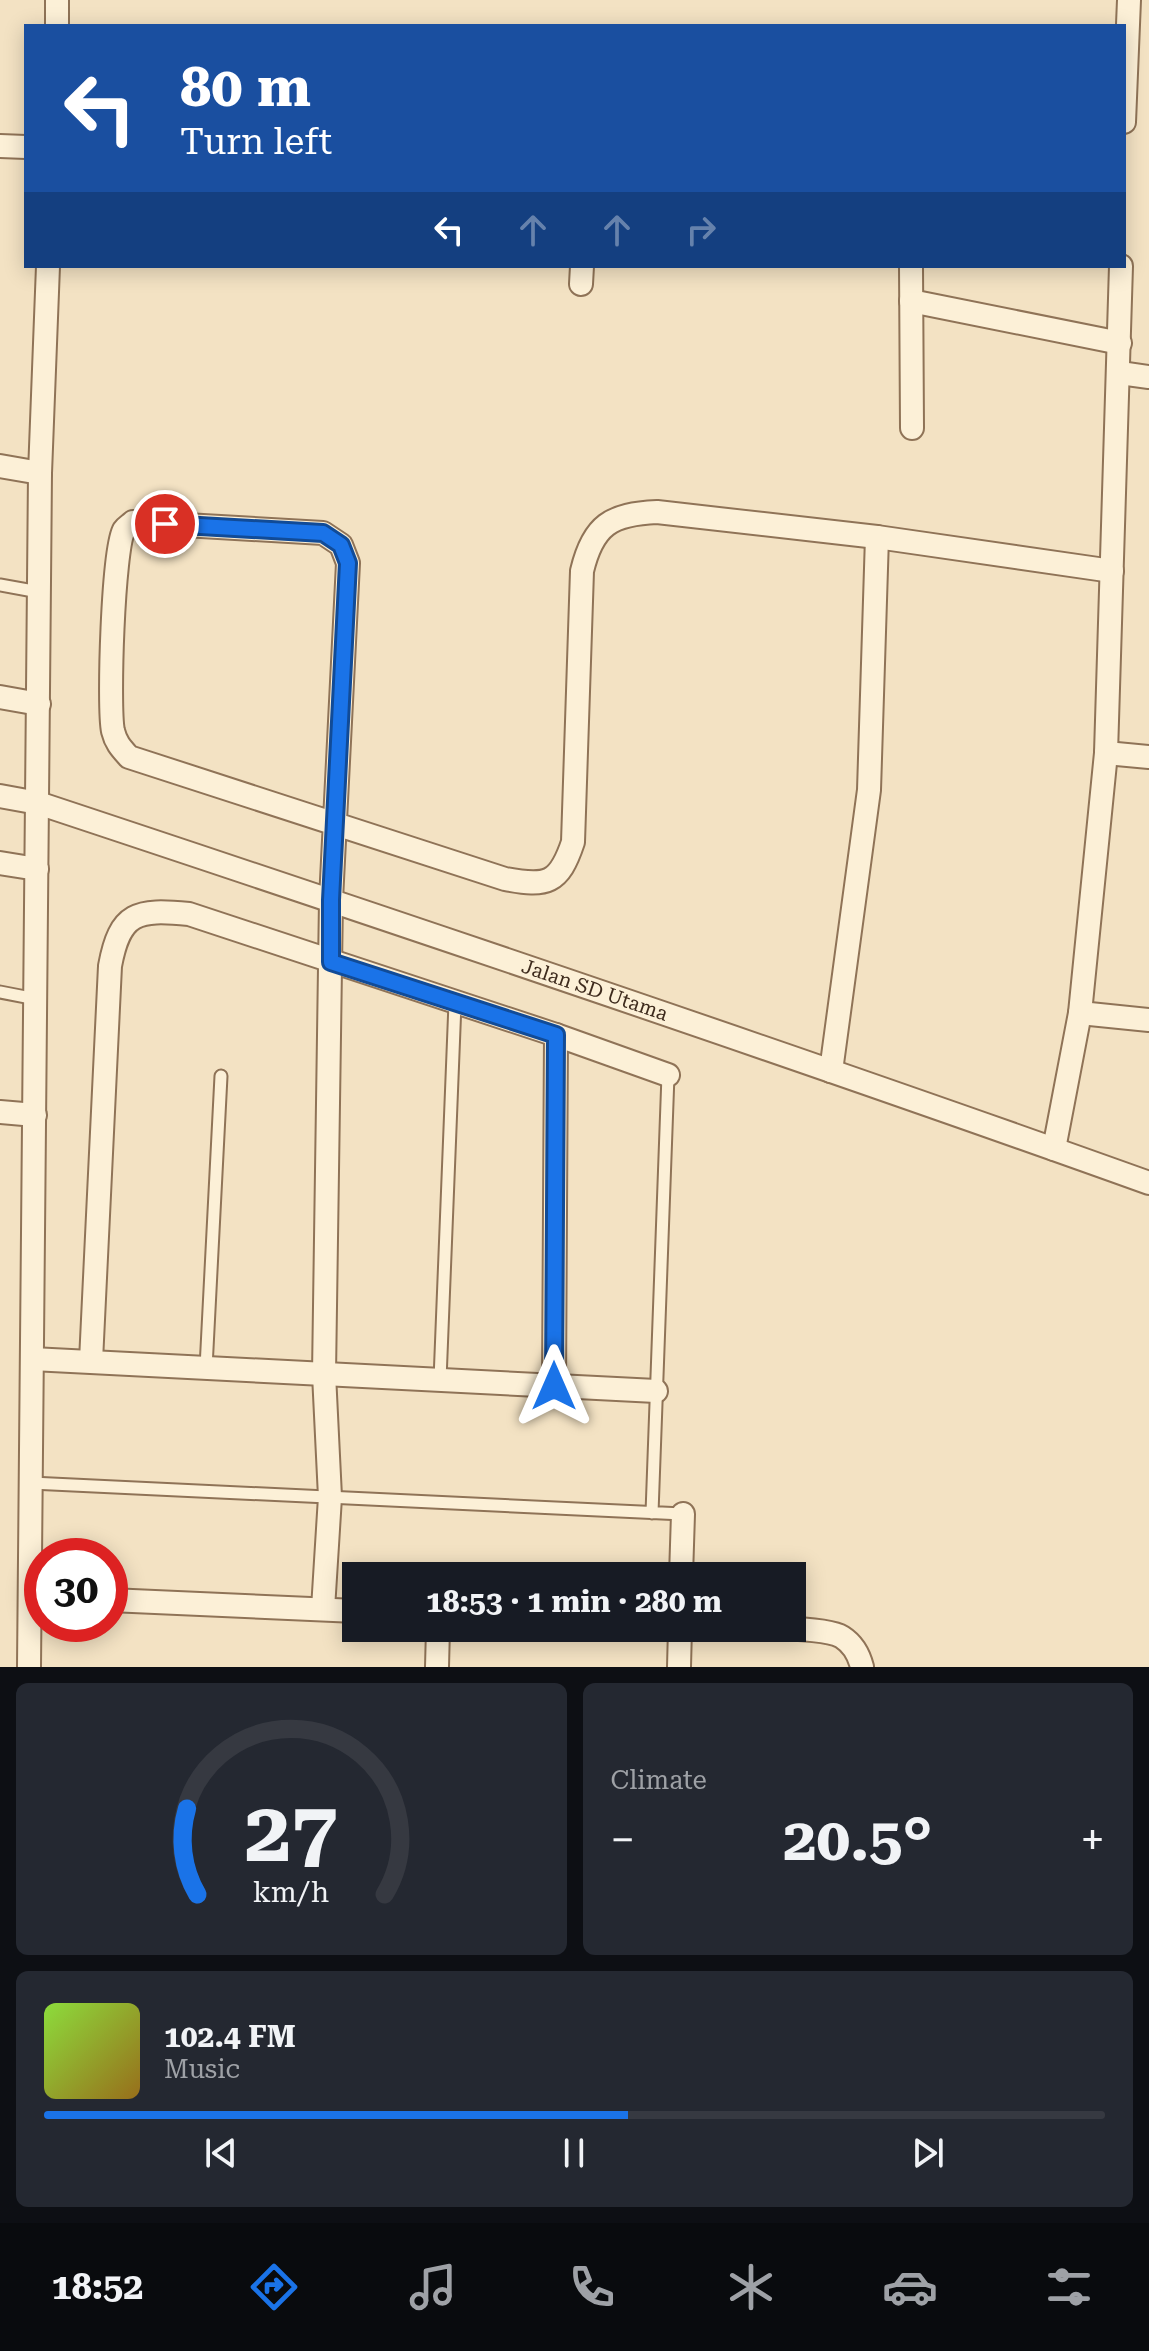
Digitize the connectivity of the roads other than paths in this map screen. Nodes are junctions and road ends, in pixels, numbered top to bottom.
1 (57, 0) edge
2 (1129, 0) edge
3 (57, 24) edge
4 (1126, 58) edge
5 (0, 146) edge
6 (24, 147) edge
7 (48, 268) edge
8 (911, 268) edge
9 (1121, 268) edge
10 (911, 301) junction
11 (1120, 343) junction
12 (1120, 373) junction
13 (1149, 377) edge
14 (912, 428) dead end
15 (0, 466) edge
16 (40, 473) junction
17 (877, 537) junction
18 (1112, 571) junction
19 (0, 585) edge
20 (39, 592) junction
21 (0, 697) edge
22 (39, 704) junction
23 (1106, 753) junction
24 (1149, 757) edge
25 (0, 796) edge
26 (38, 803) junction
27 (336, 825) junction
28 (0, 863) edge
29 (37, 869) junction
30 (331, 900) junction
31 (331, 962) junction
32 (0, 992) edge
33 (36, 999) junction
34 (455, 1003) junction
35 (1080, 1013) junction
36 (1149, 1020) edge
37 (556, 1035) junction
38 (831, 1071) junction
39 (668, 1075) joint
40 (221, 1076) dead end
41 (0, 1112) edge
42 (35, 1115) junction
43 (1054, 1149) junction
44 (1149, 1183) edge
45 (32, 1359) junction
46 (91, 1361) junction
47 (206, 1368) junction
48 (324, 1374) junction
49 (440, 1380) junction
50 (554, 1386) junction
51 (656, 1391) junction
52 (31, 1483) junction
53 (330, 1497) junction
54 (652, 1513) junction
55 (683, 1514) joint
56 (33, 1538) edge
57 (681, 1562) edge
58 (128, 1601) edge
59 (323, 1609) junction
60 (342, 1610) edge
61 (31, 1642) edge
62 (438, 1642) edge
63 (29, 1667) edge
64 (437, 1667) edge
65 (679, 1667) edge
66 (862, 1667) edge

1 - 3 street
2 - 4 street
5 - 6 street
7 - 16 street
8 - 10 street
9 - 11 street
10 - 11 street
10 - 14 street
11 - 12 street
12 - 13 street
12 - 18 street
15 - 16 street
16 - 20 street
17 - 18 street
17 - 27 street
17 - 38 street
18 - 23 street
19 - 20 lane
20 - 22 street
21 - 22 street
22 - 26 street
23 - 24 street
23 - 35 street
25 - 26 street, Jalan SD Utama
26 - 29 street
26 - 30 street, Jalan SD Utama
27 - 27 street
27 - 30 street
28 - 29 street
29 - 33 street
30 - 31 street
30 - 38 street, Jalan SD Utama
31 - 34 street
31 - 46 street
31 - 48 street
32 - 33 lane
33 - 42 street
34 - 37 street
34 - 49 lane
35 - 36 street
35 - 43 street
37 - 39 street
37 - 50 street
38 - 43 street, Jalan SD Utama
39 - 51 lane
40 - 47 lane
41 - 42 street
42 - 45 street
43 - 44 street, Jalan SD Utama
45 - 46 street
45 - 52 street
46 - 47 street
47 - 48 street
48 - 49 street
48 - 53 street
49 - 50 street
50 - 51 street
51 - 54 lane
52 - 53 lane
52 - 56 street
53 - 54 lane
53 - 59 street
54 - 55 lane
55 - 57 street
58 - 59 street
59 - 60 street
61 - 63 street
62 - 64 street
65 - 66 street

